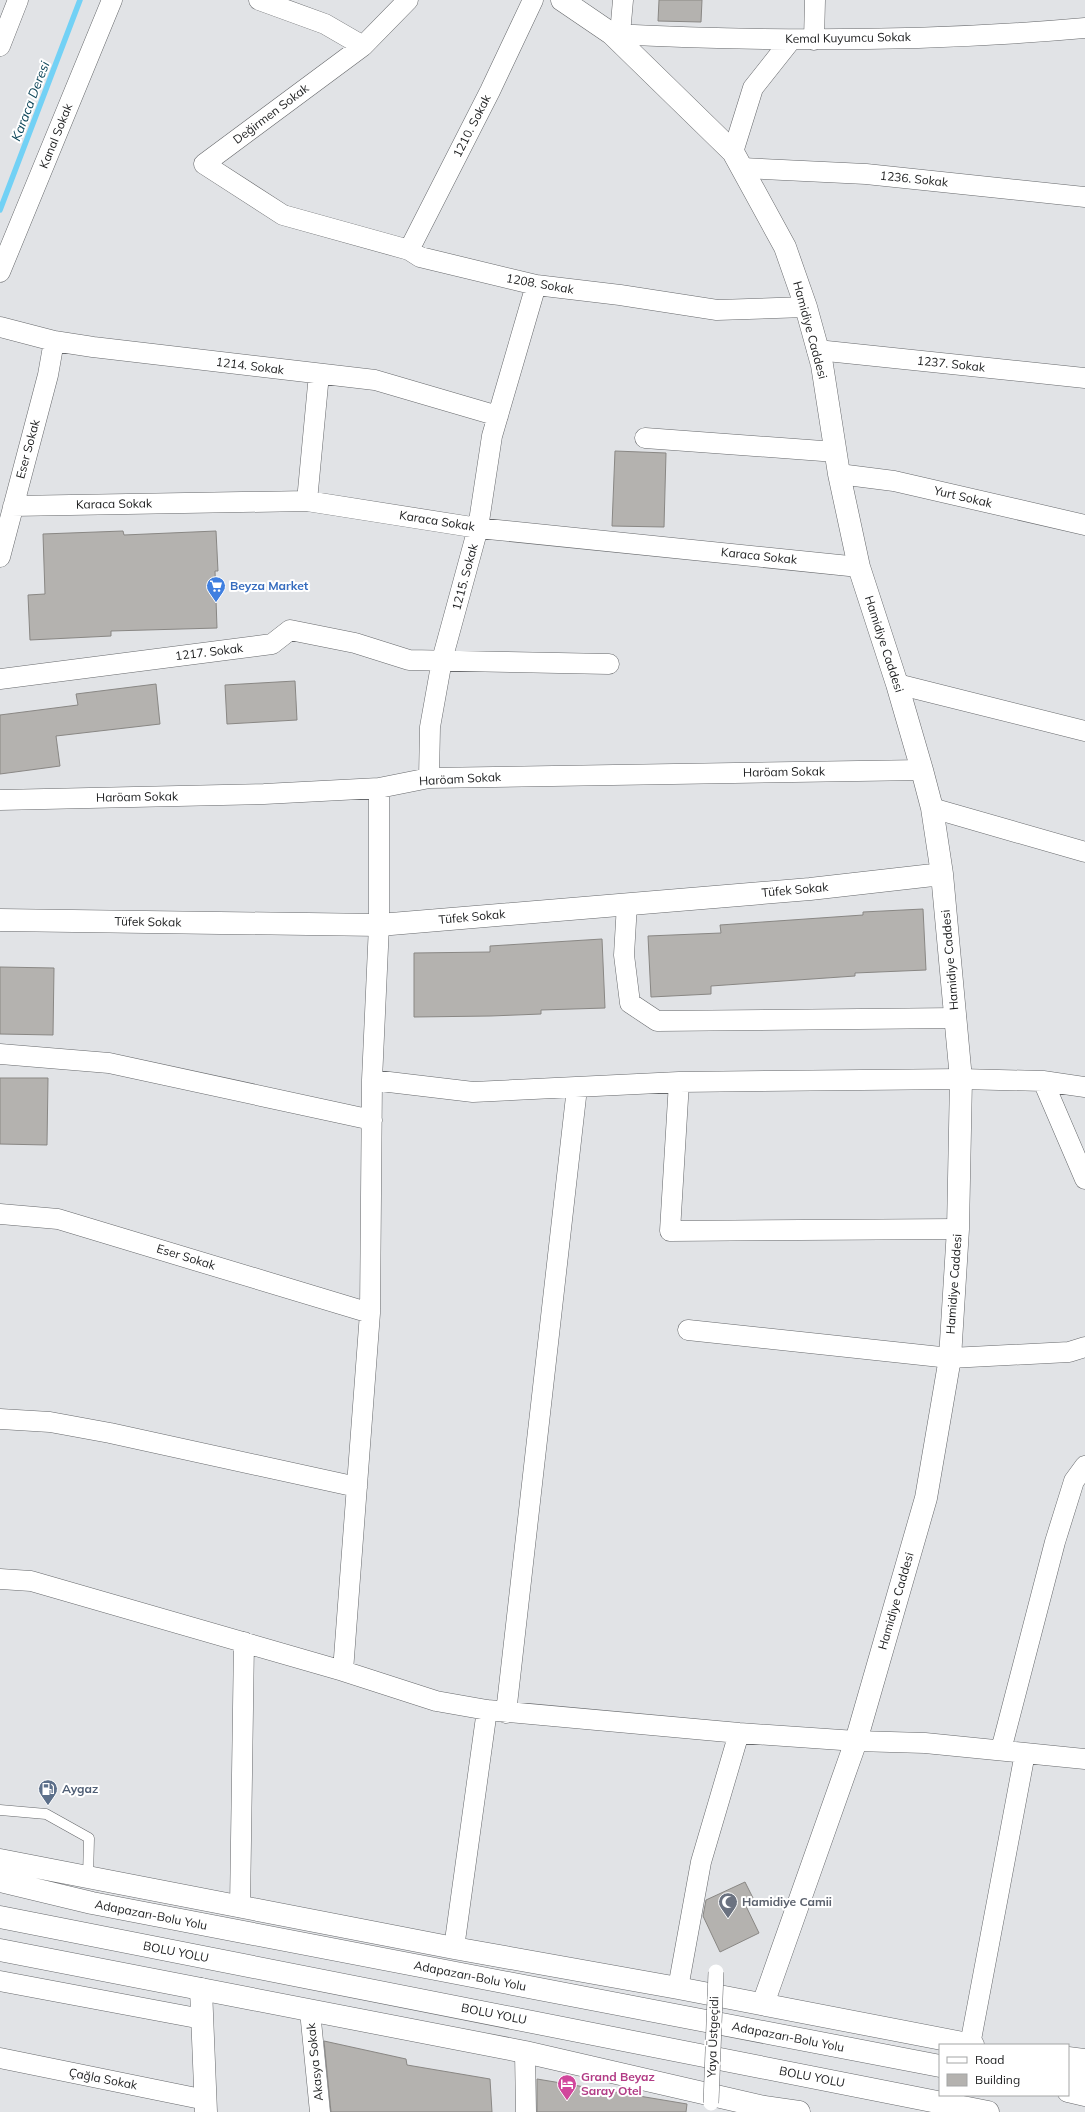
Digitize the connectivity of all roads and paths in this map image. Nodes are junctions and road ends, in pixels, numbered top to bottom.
1 (18, 0) edge
2 (112, 0) edge
3 (258, 0) edge
4 (408, 0) edge
5 (533, 0) edge
6 (562, 0) edge
7 (622, 0) edge
8 (814, 0) edge
9 (1085, 28) edge
10 (616, 34) junction
11 (791, 40) junction
12 (814, 40) junction
13 (0, 46) edge
14 (363, 46) junction
15 (738, 160) junction
16 (1085, 197) edge
17 (283, 215) joint
18 (409, 250) junction
19 (0, 272) edge
20 (536, 285) junction
21 (806, 307) junction
22 (0, 327) edge
23 (54, 341) junction
24 (817, 350) junction
25 (319, 374) junction
26 (1085, 378) edge
27 (498, 416) junction
28 (645, 438) dead end
29 (836, 452) junction
30 (839, 474) junction
31 (307, 501) junction
32 (13, 506) junction
33 (1085, 525) edge
34 (478, 528) junction
35 (0, 557) edge
36 (859, 567) junction
37 (442, 660) junction
38 (609, 664) dead end
39 (0, 678) edge
40 (897, 684) junction
41 (1085, 731) edge
42 (922, 770) junction
43 (429, 778) junction
44 (379, 788) junction
45 (0, 800) edge
46 (932, 808) junction
47 (1085, 852) edge
48 (942, 874) junction
49 (627, 904) junction
50 (0, 920) edge
51 (379, 925) junction
52 (956, 1018) junction
53 (0, 1054) edge
54 (961, 1079) junction
55 (372, 1080) junction
56 (1043, 1081) junction
57 (678, 1082) junction
58 (1085, 1087) edge
59 (577, 1088) junction
60 (372, 1120) junction
61 (1085, 1179) edge
62 (0, 1214) edge
63 (958, 1229) junction
64 (370, 1313) junction
65 (688, 1330) dead end
66 (1085, 1347) edge
67 (950, 1358) junction
68 (0, 1419) edge
69 (1085, 1466) edge
70 (357, 1487) junction
71 (0, 1579) edge
72 (244, 1642) junction
73 (343, 1671) junction
74 (497, 1711) junction
75 (739, 1733) junction
76 (856, 1741) junction
77 (1001, 1750) junction
78 (1025, 1753) junction
79 (1085, 1759) edge
80 (0, 1810) edge
81 (0, 1860) edge
82 (88, 1878) junction
83 (0, 1881) edge
84 (240, 1907) junction
85 (0, 1917) edge
86 (454, 1948) junction
87 (0, 1950) edge
88 (716, 1972) dead end
89 (0, 1982) edge
90 (678, 1988) junction
91 (201, 1989) junction
92 (762, 2004) junction
93 (310, 2011) junction
94 (202, 2019) junction
95 (965, 2044) edge
96 (970, 2044) edge
97 (525, 2052) junction
98 (0, 2058) edge
99 (1069, 2058) edge
100 (1085, 2060) edge
101 (939, 2066) edge
102 (1069, 2076) edge
103 (1085, 2077) edge
104 (1069, 2091) edge
105 (1085, 2095) edge
106 (711, 2103) dead end
107 (206, 2106) edge
108 (764, 2109) edge
109 (973, 2110) edge
110 (320, 2112) edge
111 (526, 2112) edge
112 (799, 2112) edge
113 (988, 2112) edge

1 - 13 street
2 - 19 street, Kanal Sokak
3 - 14 street
4 - 14 street, Değirmen Sokak
5 - 18 street, 1210. Sokak
6 - 10 main road, Hamidiye Caddesi
7 - 10 street
8 - 12 street
9 - 12 street, Kemal Kuyumcu Sokak
10 - 11 street, Kemal Kuyumcu Sokak
10 - 15 main road, Hamidiye Caddesi
11 - 12 street, Kemal Kuyumcu Sokak
11 - 15 street
14 - 17 street, Değirmen Sokak
15 - 16 street, 1236. Sokak
15 - 21 main road, Hamidiye Caddesi
17 - 18 street, 1208. Sokak
18 - 20 street, 1208. Sokak
20 - 21 street, 1208. Sokak
20 - 27 street, 1215. Sokak
21 - 24 main road, Hamidiye Caddesi
22 - 23 street, 1214. Sokak
23 - 25 street, 1214. Sokak
23 - 32 street, Eser Sokak
24 - 26 street, 1237. Sokak
24 - 29 main road, Hamidiye Caddesi
25 - 27 street, 1214. Sokak
25 - 31 street
27 - 34 street, 1215. Sokak
28 - 29 street
29 - 30 main road, Hamidiye Caddesi
30 - 33 street, Yurt Sokak
30 - 36 main road, Hamidiye Caddesi
31 - 32 street, Karaca Sokak
31 - 34 street, Karaca Sokak
32 - 35 street, Eser Sokak
34 - 36 street, Karaca Sokak
34 - 37 street, 1215. Sokak
36 - 40 main road, Hamidiye Caddesi
37 - 38 street, 1217. Sokak
37 - 39 street, 1217. Sokak
37 - 43 street, 1215. Sokak
40 - 41 street
40 - 42 main road, Hamidiye Caddesi
42 - 43 street, Haröam Sokak
42 - 46 main road, Hamidiye Caddesi
43 - 44 street, Haröam Sokak
44 - 45 street, Haröam Sokak
44 - 51 street
46 - 47 street
46 - 48 main road, Hamidiye Caddesi
48 - 49 main road, Tüfek Sokak
48 - 52 main road, Hamidiye Caddesi
49 - 51 main road, Tüfek Sokak
49 - 52 street
50 - 51 main road, Tüfek Sokak
51 - 55 street
52 - 54 main road, Hamidiye Caddesi
53 - 60 street
54 - 56 street
54 - 57 street
54 - 63 main road, Hamidiye Caddesi
55 - 59 street
55 - 60 street
56 - 58 street
56 - 61 street
57 - 59 street
57 - 63 street
59 - 74 street
60 - 64 street
62 - 64 street, Eser Sokak
63 - 67 main road, Hamidiye Caddesi
64 - 70 street
65 - 67 street
66 - 67 street
67 - 76 main road, Hamidiye Caddesi
68 - 70 street
69 - 77 street
70 - 73 street
71 - 72 street
72 - 73 street
72 - 84 street
73 - 74 street
74 - 75 street
74 - 86 street
75 - 76 street
75 - 90 street
76 - 77 street
76 - 92 main road, Hamidiye Caddesi
77 - 78 street
78 - 79 street
78 - 96 street
80 - 82 lane
81 - 82 main road
82 - 84 main road
83 - 101 main road, Adapazarı-Bolu Yolu
84 - 86 main road
85 - 109 main road, BOLU YOLU
86 - 90 main road
87 - 91 main road
88 - 106 street, Yaya Üstgeçidi, bridge
89 - 94 street
90 - 92 main road
91 - 93 main road
91 - 94 main road
92 - 95 main road
93 - 97 main road
93 - 110 street, Akasya Sokak
94 - 107 main road
97 - 108 main road
97 - 111 street
98 - 107 street, Çağla Sokak
99 - 100 main road
102 - 103 main road
104 - 105 main road
108 - 112 main road
109 - 113 main road, BOLU YOLU

